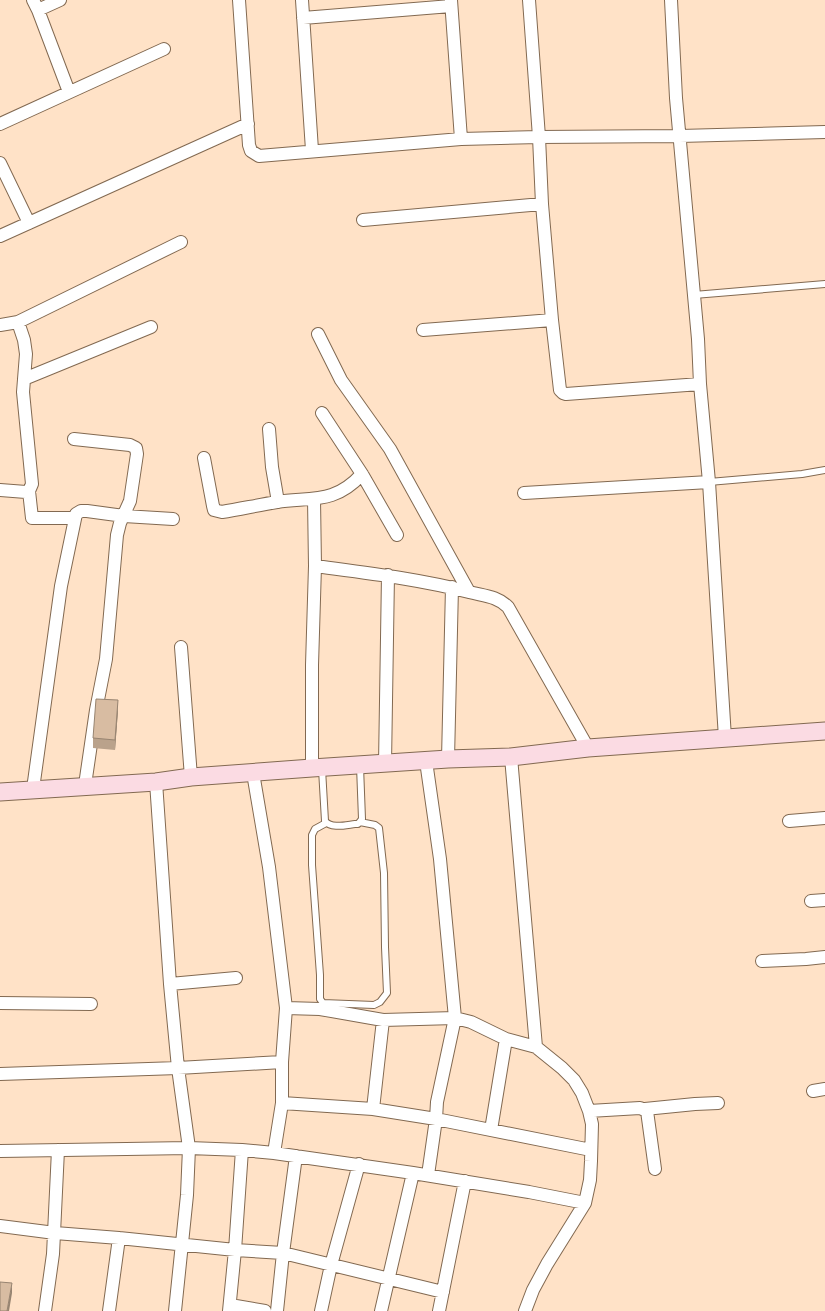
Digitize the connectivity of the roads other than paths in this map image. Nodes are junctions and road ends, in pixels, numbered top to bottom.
1 (60, 0) edge
2 (239, 0) edge
3 (302, 0) edge
4 (529, 0) edge
5 (671, 0) edge
6 (451, 3) edge
7 (35, 5) edge
8 (303, 18) junction
9 (164, 49) dead end
10 (69, 92) junction
11 (0, 124) edge
12 (248, 124) junction
13 (825, 132) edge
14 (680, 136) junction
15 (539, 137) junction
16 (461, 139) junction
17 (312, 150) junction
18 (0, 163) edge
19 (542, 204) junction
20 (363, 220) dead end
21 (29, 223) junction
22 (0, 236) edge
23 (181, 242) dead end
24 (825, 284) edge
25 (694, 295) junction
26 (552, 320) junction
27 (18, 322) junction
28 (0, 325) edge
29 (151, 327) dead end
30 (423, 330) dead end
31 (318, 334) dead end
32 (24, 379) junction
33 (700, 384) junction
34 (322, 413) dead end
35 (269, 429) dead end
36 (74, 439) dead end
37 (204, 458) dead end
38 (825, 470) edge
39 (362, 474) junction
40 (709, 482) junction
41 (0, 490) edge
42 (29, 491) junction
43 (524, 493) dead end
44 (314, 499) junction
45 (278, 502) junction
46 (124, 516) junction
47 (74, 518) junction
48 (173, 519) dead end
49 (397, 535) dead end
50 (316, 566) junction
51 (388, 575) junction
52 (452, 587) junction
53 (469, 592) junction
54 (181, 647) dead end
55 (825, 730) edge
56 (725, 738) junction
57 (588, 748) junction
58 (511, 757) junction
59 (448, 759) junction
60 (426, 761) junction
61 (385, 764) junction
62 (360, 766) junction
63 (317, 768) junction
64 (253, 773) junction
65 (191, 778) junction
66 (156, 782) junction
67 (86, 786) junction
68 (33, 789) junction
69 (0, 792) edge
70 (825, 818) edge
71 (789, 821) dead end
72 (360, 822) junction
73 (326, 824) junction
74 (825, 900) edge
75 (811, 902) dead end
76 (825, 957) edge
77 (762, 961) dead end
78 (236, 978) dead end
79 (170, 984) junction
80 (0, 1003) edge
81 (91, 1004) dead end
82 (286, 1008) junction
83 (455, 1018) junction
84 (383, 1020) junction
85 (506, 1039) junction
86 (536, 1047) junction
87 (282, 1062) junction
88 (178, 1068) junction
89 (0, 1074) edge
90 (282, 1103) junction
91 (718, 1103) dead end
92 (372, 1109) junction
93 (645, 1109) junction
94 (589, 1111) junction
95 (436, 1118) junction
96 (491, 1130) junction
97 (189, 1148) junction
98 (58, 1150) junction
99 (242, 1150) junction
100 (591, 1150) junction
101 (0, 1151) edge
102 (274, 1153) junction
103 (296, 1156) junction
104 (359, 1164) junction
105 (655, 1169) dead end
106 (413, 1173) junction
107 (428, 1175) junction
108 (465, 1181) junction
109 (585, 1203) junction
110 (0, 1226) edge
111 (55, 1233) junction
112 (119, 1238) junction
113 (182, 1244) junction
114 (235, 1250) junction
115 (283, 1253) junction
116 (330, 1265) junction
117 (388, 1279) junction
118 (443, 1292) junction
119 (230, 1308) edge
120 (46, 1311) edge
121 (109, 1311) edge
122 (175, 1311) edge
123 (265, 1311) edge
124 (277, 1311) edge
125 (321, 1311) edge
126 (381, 1311) edge
127 (439, 1311) edge
128 (525, 1311) edge

1 - 7 street
2 - 12 street
3 - 8 street
4 - 15 street
5 - 14 street
6 - 8 street
6 - 16 street
7 - 10 street
8 - 17 street
9 - 10 street
10 - 11 street
12 - 17 street
12 - 21 street
13 - 14 street
14 - 15 street
14 - 25 street
15 - 16 street
15 - 19 street
16 - 17 street
18 - 21 street
19 - 20 street
19 - 26 street
21 - 22 street
23 - 27 street
24 - 25 lane
25 - 33 street
26 - 30 street
26 - 33 street
27 - 28 street
27 - 32 street
29 - 32 street
31 - 53 street
32 - 42 street
33 - 40 street
34 - 39 street
35 - 45 street
36 - 46 street
37 - 45 street
38 - 40 lane
39 - 44 street
39 - 49 street
40 - 43 street
40 - 56 street
41 - 42 street
42 - 47 street
44 - 45 street
44 - 50 street
46 - 47 street
46 - 48 street
46 - 67 street
47 - 68 street
50 - 51 street
50 - 63 street
51 - 52 street
51 - 61 street
52 - 53 street
52 - 59 street
53 - 57 street
54 - 65 street
55 - 56 main road
56 - 57 main road
57 - 58 main road
58 - 59 main road
58 - 86 street
59 - 60 main road
60 - 61 main road
60 - 83 street
61 - 62 main road
62 - 63 main road
62 - 72 lane
63 - 64 main road
63 - 73 lane
64 - 65 main road
64 - 82 street
65 - 66 main road
66 - 67 main road
66 - 79 street
67 - 68 main road
68 - 69 main road
70 - 71 street
72 - 73 lane
72 - 73 lane
74 - 75 street
76 - 77 street
78 - 79 street
79 - 88 street
80 - 81 street
82 - 84 street
82 - 87 street
83 - 84 street
83 - 85 street
83 - 95 street
84 - 92 street
85 - 86 street
85 - 96 street
86 - 94 street
87 - 88 street
87 - 90 street
88 - 89 street
88 - 97 street
90 - 92 street
90 - 102 street
91 - 93 street
92 - 95 street
93 - 94 street
93 - 105 street
94 - 100 street
95 - 96 street
95 - 107 street
96 - 100 street
97 - 98 street
97 - 99 street
97 - 113 street
98 - 101 street
98 - 111 street
99 - 102 street
99 - 114 street
100 - 109 street
102 - 103 street
103 - 104 street
103 - 115 street
104 - 106 street
104 - 116 street
106 - 107 street
106 - 117 street
107 - 108 street
108 - 109 street
108 - 118 street
109 - 128 street
110 - 111 street
111 - 112 street
111 - 120 street
112 - 113 street
112 - 121 street
113 - 114 street
113 - 122 street
114 - 115 street
114 - 119 street
115 - 116 street
115 - 124 street
116 - 117 street
116 - 125 street
117 - 118 street
117 - 126 street
118 - 127 street
119 - 123 street

